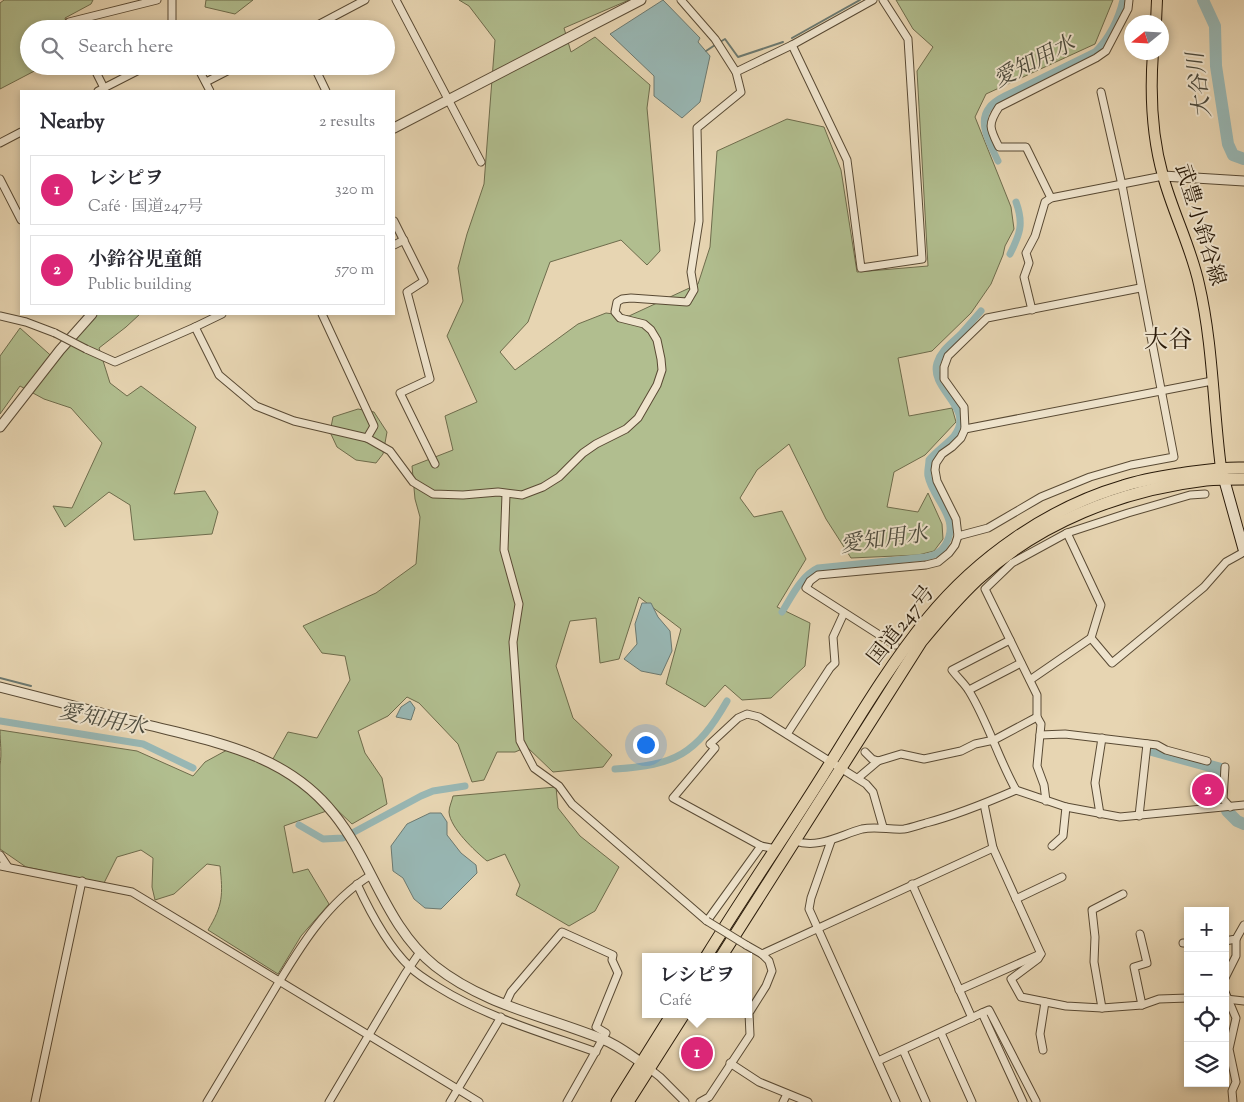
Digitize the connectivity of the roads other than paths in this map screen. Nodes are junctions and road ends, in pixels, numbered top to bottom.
1 (156, 0) edge
2 (172, 0) edge
3 (365, 0) edge
4 (396, 0) edge
5 (641, 0) edge
6 (681, 0) edge
7 (873, 0) edge
8 (883, 0) edge
9 (1129, 0) edge
10 (1158, 0) edge
11 (1157, 15) edge
12 (78, 20) edge
13 (172, 20) edge
14 (327, 20) edge
15 (792, 45) junction
16 (1153, 60) edge
17 (736, 72) junction
18 (96, 75) edge
19 (130, 75) edge
20 (202, 75) edge
21 (220, 75) edge
22 (318, 75) edge
23 (206, 82) junction
24 (101, 90) edge
25 (210, 90) edge
26 (326, 90) edge
27 (1101, 92) dead end
28 (448, 100) junction
29 (395, 127) edge
30 (20, 133) edge
31 (0, 143) edge
32 (481, 162) dead end
33 (1163, 176) junction
34 (0, 179) edge
35 (1244, 181) edge
36 (1122, 185) junction
37 (1051, 198) junction
38 (20, 218) edge
39 (395, 223) edge
40 (404, 240) junction
41 (395, 244) edge
42 (1140, 288) junction
43 (1032, 310) junction
44 (91, 315) edge
45 (220, 315) edge
46 (322, 315) edge
47 (0, 316) edge
48 (195, 328) junction
49 (1212, 381) junction
50 (1162, 392) junction
51 (0, 427) edge
52 (965, 429) junction
53 (367, 438) junction
54 (435, 464) dead end
55 (1244, 468) edge
56 (1223, 474) junction
57 (1244, 479) edge
58 (506, 494) junction
59 (1205, 494) dead end
60 (1067, 533) junction
61 (958, 536) junction
62 (1244, 551) edge
63 (844, 613) junction
64 (1091, 638) junction
65 (1010, 640) junction
66 (895, 645) dead end
67 (1021, 663) junction
68 (1030, 680) junction
69 (0, 687) edge
70 (969, 690) junction
71 (1037, 717) junction
72 (788, 734) junction
73 (1040, 736) junction
74 (1102, 738) junction
75 (994, 740) junction
76 (1147, 744) junction
77 (865, 752) dead end
78 (878, 761) junction
79 (1207, 761) dead end
80 (836, 765) junction
81 (1225, 767) dead end
82 (858, 778) junction
83 (1016, 790) junction
84 (1046, 801) junction
85 (984, 804) junction
86 (1244, 805) edge
87 (1066, 807) junction
88 (1230, 807) junction
89 (1100, 814) junction
90 (1139, 816) junction
91 (883, 827) junction
92 (796, 841) junction
93 (831, 841) junction
94 (760, 846) junction
95 (1052, 846) dead end
96 (776, 848) junction
97 (993, 848) junction
98 (0, 855) edge
99 (0, 866) edge
100 (8, 867) junction
101 (371, 875) junction
102 (1062, 877) dead end
103 (82, 881) junction
104 (357, 884) junction
105 (912, 884) junction
106 (1123, 894) dead end
107 (1016, 899) junction
108 (707, 921) junction
109 (1244, 925) edge
110 (817, 928) junction
111 (1140, 934) dead end
112 (1236, 939) junction
113 (1229, 940) edge
114 (420, 952) junction
115 (709, 953) edge
116 (724, 953) edge
117 (762, 954) junction
118 (1040, 954) junction
119 (410, 967) junction
120 (1229, 970) edge
121 (280, 980) junction
122 (959, 990) junction
123 (1184, 998) edge
124 (1229, 998) edge
125 (1244, 1001) edge
126 (1045, 1002) junction
127 (1229, 1003) edge
128 (505, 1005) junction
129 (1142, 1005) junction
130 (752, 1008) edge
131 (1102, 1008) junction
132 (982, 1013) junction
133 (501, 1017) junction
134 (670, 1018) edge
135 (681, 1018) edge
136 (749, 1018) edge
137 (972, 1018) junction
138 (941, 1033) junction
139 (369, 1035) junction
140 (604, 1039) junction
141 (903, 1050) junction
142 (1043, 1050) dead end
143 (596, 1052) junction
144 (878, 1061) junction
145 (730, 1063) junction
146 (646, 1066) junction
147 (458, 1089) junction
148 (787, 1094) junction
149 (1036, 1101) edge
150 (35, 1102) edge
151 (207, 1102) edge
152 (329, 1102) edge
153 (450, 1102) edge
154 (479, 1102) edge
155 (567, 1102) edge
156 (617, 1102) edge
157 (628, 1102) edge
158 (686, 1102) edge
159 (700, 1102) edge
160 (783, 1102) edge
161 (808, 1102) edge
162 (896, 1102) edge
163 (926, 1102) edge
164 (972, 1102) edge
165 (1023, 1102) edge
166 (1233, 1102) edge

1 - 12 street
2 - 13 street
3 - 14 street
4 - 28 street
5 - 28 street
6 - 17 street
7 - 15 street
8 - 15 street
9 - 37 street
10 - 11 main road
15 - 17 street
16 - 33 main road, 武豊小鈴谷線
17 - 58 street
18 - 24 street
19 - 24 street
20 - 23 street
21 - 23 street
22 - 26 street
23 - 25 street
27 - 36 street
28 - 29 street
28 - 32 street
30 - 31 street
33 - 35 street
33 - 36 street
33 - 49 main road, 武豊小鈴谷線
34 - 38 street
36 - 37 street
36 - 42 street
37 - 43 street
39 - 40 street
40 - 41 street
40 - 54 street
42 - 43 street
42 - 50 street
43 - 52 street
44 - 51 street
45 - 48 street
46 - 53 street
47 - 48 street, bridge
48 - 53 street
49 - 50 street
49 - 56 main road, 武豊小鈴谷線
50 - 52 street
50 - 61 street
52 - 61 street
53 - 58 street
55 - 56 highway, 国道247号
56 - 57 highway, 国道247号
56 - 62 main road
56 - 80 highway, 国道247号
58 - 108 street
59 - 60 street
60 - 64 street
60 - 65 street
61 - 63 street
62 - 64 street
63 - 66 street
63 - 72 street
64 - 68 street
65 - 67 street
65 - 70 street
67 - 68 street
67 - 70 street
68 - 71 street
69 - 101 street
70 - 75 street
71 - 73 street
71 - 75 street
72 - 80 street
72 - 94 street
73 - 74 street
73 - 84 street
74 - 76 street
74 - 89 street
75 - 78 street
75 - 83 street
76 - 79 street
76 - 90 street
77 - 78 street
78 - 82 street
80 - 82 street
80 - 92 highway, 国道247号
80 - 96 highway, 国道247号
81 - 88 street
82 - 91 street
83 - 84 street
83 - 85 street
84 - 87 street
85 - 91 street
85 - 97 street
86 - 88 street
87 - 89 street
87 - 95 street
88 - 90 street
89 - 90 street
91 - 93 street
92 - 93 street
92 - 116 highway, 国道247号
93 - 110 street
94 - 96 street
94 - 108 street
96 - 115 highway, 国道247号
97 - 105 street
97 - 107 street
98 - 100 street
99 - 100 street
100 - 103 street
101 - 104 street
101 - 114 street
102 - 107 street
103 - 121 street
103 - 150 street
104 - 119 street
104 - 121 street
105 - 110 street
105 - 122 street
106 - 131 street
107 - 118 street
108 - 117 street, bridge
109 - 112 street
110 - 117 street
110 - 144 street
111 - 129 street
112 - 113 street
112 - 120 street
114 - 119 street
114 - 128 street
117 - 130 street
118 - 122 street
118 - 126 street
119 - 133 street
119 - 139 street
121 - 139 street
121 - 151 street
122 - 137 street
123 - 129 street
124 - 125 street
126 - 131 street
126 - 142 street
127 - 166 street
128 - 140 street
128 - 140 street
129 - 131 street
132 - 137 street
132 - 149 street
132 - 165 street
133 - 143 street
133 - 147 street
134 - 146 highway
135 - 146 highway
136 - 145 street
137 - 138 street
138 - 141 street
138 - 164 street
139 - 147 street
139 - 152 street
140 - 143 street
140 - 146 street
141 - 144 street
141 - 163 street
143 - 155 street
144 - 162 street
145 - 148 street
145 - 159 street
146 - 156 highway
146 - 157 highway
146 - 158 street
147 - 153 street
147 - 154 street
148 - 160 street
148 - 161 street

